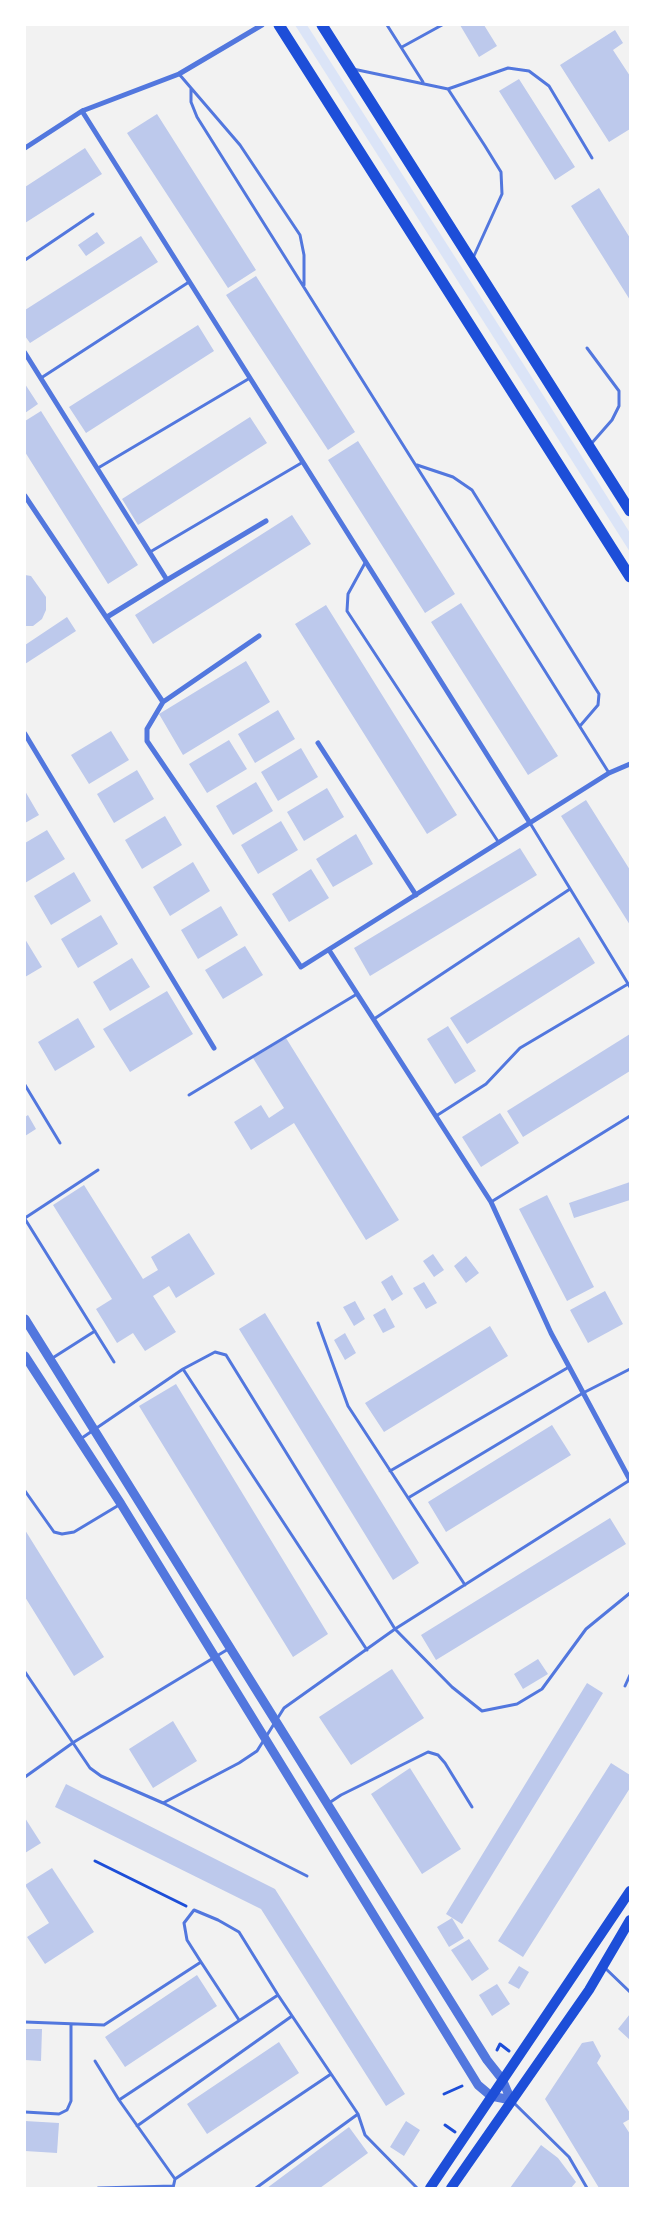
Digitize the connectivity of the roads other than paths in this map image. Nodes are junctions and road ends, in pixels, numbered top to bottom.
1 (262, 25) edge
2 (278, 25) edge
3 (322, 25) edge
4 (387, 25) edge
5 (442, 25) edge
6 (402, 47) junction
7 (349, 68) junction
8 (179, 74) junction
9 (424, 82) junction
10 (191, 88) junction
11 (448, 89) junction
12 (82, 111) junction
13 (25, 148) edge
14 (592, 158) dead end
15 (93, 214) dead end
16 (25, 260) edge
17 (472, 261) junction
18 (189, 282) junction
19 (304, 287) junction
20 (587, 348) dead end
21 (25, 353) edge
22 (41, 378) junction
23 (250, 378) junction
24 (589, 446) junction
25 (302, 462) junction
26 (416, 465) junction
27 (97, 469) junction
28 (25, 496) edge
29 (630, 511) edge
30 (266, 520) dead end
31 (149, 552) junction
32 (366, 562) junction
33 (630, 577) edge
34 (167, 580) junction
35 (107, 617) junction
36 (259, 636) dead end
37 (163, 702) junction
38 (580, 726) junction
39 (25, 734) edge
40 (318, 743) dead end
41 (630, 764) edge
42 (609, 773) junction
43 (530, 823) junction
44 (499, 843) junction
45 (570, 889) junction
46 (416, 895) junction
47 (329, 950) junction
48 (629, 986) edge
49 (357, 994) junction
50 (374, 1019) junction
51 (214, 1048) dead end
52 (25, 1085) edge
53 (189, 1095) dead end
54 (436, 1116) junction
55 (630, 1116) edge
56 (60, 1143) dead end
57 (98, 1170) dead end
58 (491, 1202) junction
59 (25, 1218) edge
60 (25, 1319) edge
61 (318, 1323) dead end
62 (95, 1331) junction
63 (25, 1356) edge
64 (50, 1359) junction
65 (114, 1362) dead end
66 (569, 1367) junction
67 (183, 1369) junction
68 (630, 1370) edge
69 (583, 1393) junction
70 (94, 1430) junction
71 (78, 1440) junction
72 (390, 1471) junction
73 (630, 1480) edge
74 (25, 1491) edge
75 (408, 1498) junction
76 (121, 1504) junction
77 (465, 1585) junction
78 (630, 1593) edge
79 (395, 1629) junction
80 (230, 1648) junction
81 (367, 1650) junction
82 (215, 1658) junction
83 (25, 1672) edge
84 (630, 1675) edge
85 (625, 1686) dead end
86 (276, 1720) junction
87 (264, 1738) junction
88 (74, 1742) junction
89 (25, 1777) edge
90 (163, 1803) junction
91 (327, 1805) junction
92 (472, 1807) dead end
93 (307, 1876) dead end
94 (630, 1891) edge
95 (630, 1920) edge
96 (201, 1962) junction
97 (604, 1967) junction
98 (630, 1992) edge
99 (278, 1995) junction
100 (292, 2016) junction
101 (239, 2020) junction
102 (25, 2022) edge
103 (71, 2024) junction
104 (95, 2061) dead end
105 (331, 2074) junction
106 (502, 2080) junction
107 (491, 2096) junction
108 (119, 2100) junction
109 (511, 2100) junction
110 (25, 2112) edge
111 (358, 2114) junction
112 (137, 2126) junction
113 (175, 2179) junction
114 (173, 2187) edge
115 (98, 2188) edge
116 (256, 2188) edge
117 (417, 2188) edge
118 (430, 2188) edge
119 (451, 2188) edge
120 (587, 2188) edge

1 - 8 street
2 - 33 highway
3 - 7 highway
4 - 6 lane
5 - 6 lane
6 - 9 lane
7 - 9 lane
7 - 17 highway
8 - 10 lane
8 - 12 street
9 - 11 lane
10 - 19 lane
10 - 19 lane
11 - 14 lane
11 - 17 lane
12 - 13 street
12 - 18 street
15 - 16 lane
17 - 24 highway
18 - 22 lane
18 - 23 street
19 - 26 lane
20 - 24 lane
21 - 22 street
22 - 27 street
23 - 25 street
23 - 27 lane
24 - 29 highway
25 - 31 lane
25 - 32 street
26 - 38 lane
26 - 38 lane
27 - 31 street
28 - 35 street
30 - 34 street
31 - 34 street
32 - 43 street
32 - 44 lane
34 - 35 street
35 - 37 street
36 - 37 street
37 - 47 street
38 - 42 lane
39 - 51 street
40 - 46 street
41 - 42 street
42 - 43 street
43 - 44 street
43 - 45 lane
44 - 46 street
45 - 48 lane
45 - 50 lane
46 - 47 street
47 - 49 street
48 - 54 lane
49 - 50 street
49 - 53 lane
50 - 54 street
52 - 56 lane
54 - 58 street
55 - 58 lane
57 - 59 lane
58 - 66 street
59 - 62 lane
60 - 64 street
61 - 72 lane
62 - 64 lane
62 - 65 lane
63 - 71 street
64 - 70 street
66 - 69 street
66 - 72 lane
67 - 70 lane
67 - 79 lane
67 - 81 lane
68 - 69 lane
69 - 73 street
69 - 75 lane
70 - 71 lane
70 - 80 street
71 - 76 street
72 - 75 lane
73 - 77 lane
74 - 76 lane
75 - 77 lane
76 - 82 street
77 - 79 lane
78 - 79 lane
79 - 81 lane
80 - 82 lane
80 - 86 street
81 - 86 lane
82 - 87 street
82 - 88 lane
83 - 88 lane
84 - 85 lane
86 - 87 lane
86 - 91 street
87 - 90 lane
87 - 107 street
88 - 89 lane
88 - 90 lane
90 - 93 lane
91 - 92 lane
91 - 106 street
94 - 106 main road
95 - 97 main road
96 - 99 lane
96 - 101 lane
96 - 103 lane
97 - 98 lane
97 - 109 main road
99 - 100 lane
99 - 101 lane
100 - 105 lane
100 - 112 lane
101 - 108 lane
102 - 103 lane
103 - 110 lane
104 - 108 lane
105 - 111 lane
105 - 113 lane
106 - 107 main road
106 - 109 street
107 - 109 street
107 - 118 main road
108 - 112 lane
109 - 119 main road
109 - 120 lane
111 - 116 lane
111 - 117 lane
112 - 113 lane
113 - 114 lane
114 - 115 lane

